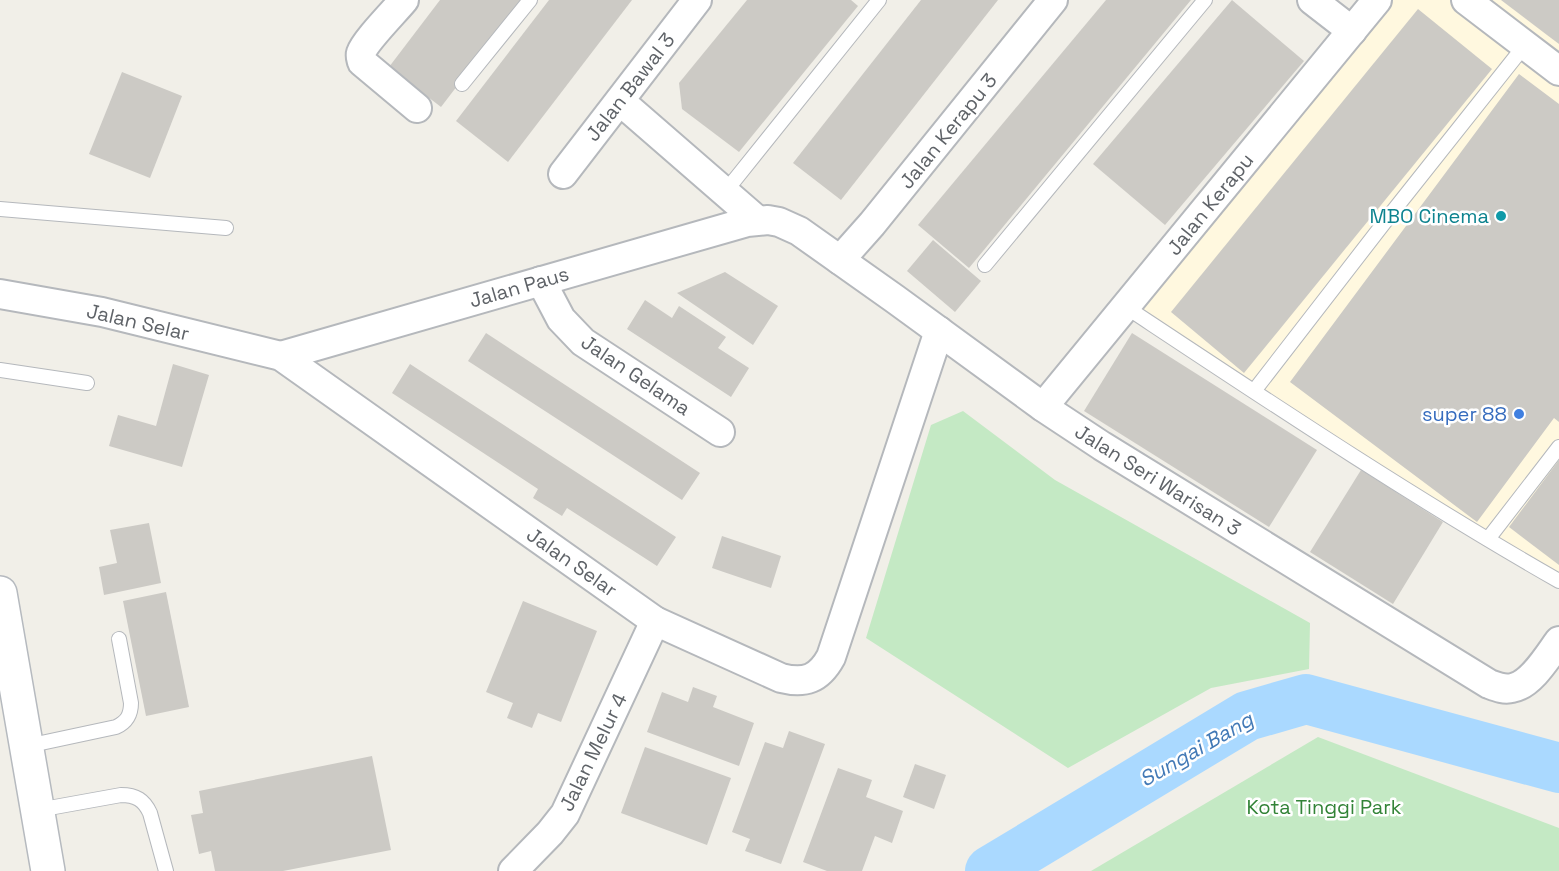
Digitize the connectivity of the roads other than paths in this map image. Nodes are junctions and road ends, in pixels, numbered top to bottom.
1 (404, 0) edge
2 (530, 0) edge
3 (697, 0) edge
4 (879, 0) edge
5 (1053, 0) edge
6 (1205, 0) edge
7 (1312, 0) edge
8 (1377, 0) edge
9 (1466, 0) edge
10 (1352, 31) junction
11 (1525, 45) junction
12 (1559, 71) edge
13 (462, 84) dead end
14 (620, 101) junction
15 (417, 108) dead end
16 (563, 174) dead end
17 (725, 192) junction
18 (0, 209) edge
19 (757, 220) junction
20 (226, 228) dead end
21 (840, 260) junction
22 (985, 265) dead end
23 (541, 281) junction
24 (0, 294) edge
25 (1126, 307) junction
26 (939, 331) junction
27 (281, 356) junction
28 (0, 370) edge
29 (87, 383) dead end
30 (1254, 391) junction
31 (1042, 407) junction
32 (720, 432) dead end
33 (1559, 447) edge
34 (1488, 539) junction
35 (1559, 581) edge
36 (0, 593) edge
37 (655, 621) junction
38 (119, 639) dead end
39 (1559, 641) edge
40 (27, 746) junction
41 (38, 810) junction
42 (48, 871) edge
43 (166, 871) edge
44 (513, 871) edge

1 - 15 street
2 - 13 lane
3 - 14 street, Jalan Bawal 3
4 - 17 lane
5 - 21 street, Jalan Kerapu 3
6 - 22 lane
7 - 10 street
8 - 10 street, Jalan Kerapu
9 - 11 street
10 - 25 street, Jalan Kerapu
11 - 12 street
11 - 30 lane
14 - 16 street, Jalan Bawal 3
14 - 17 street
17 - 19 street
18 - 20 lane
19 - 21 street, Jalan Seri Warisan 3
19 - 23 street, Jalan Paus
21 - 26 street, Jalan Seri Warisan 3
23 - 27 street, Jalan Paus
23 - 32 street, Jalan Gelama
24 - 27 street, Jalan Selar
25 - 30 lane
25 - 31 street, Jalan Kerapu
26 - 31 street, Jalan Seri Warisan 3
26 - 37 street, Jalan Selar
27 - 37 street, Jalan Selar
28 - 29 lane
30 - 34 lane
31 - 39 street, Jalan Seri Warisan 3
33 - 34 lane
34 - 35 lane
36 - 40 street
37 - 44 street, Jalan Melur 4
38 - 40 lane
40 - 41 street
41 - 42 street
41 - 43 lane

